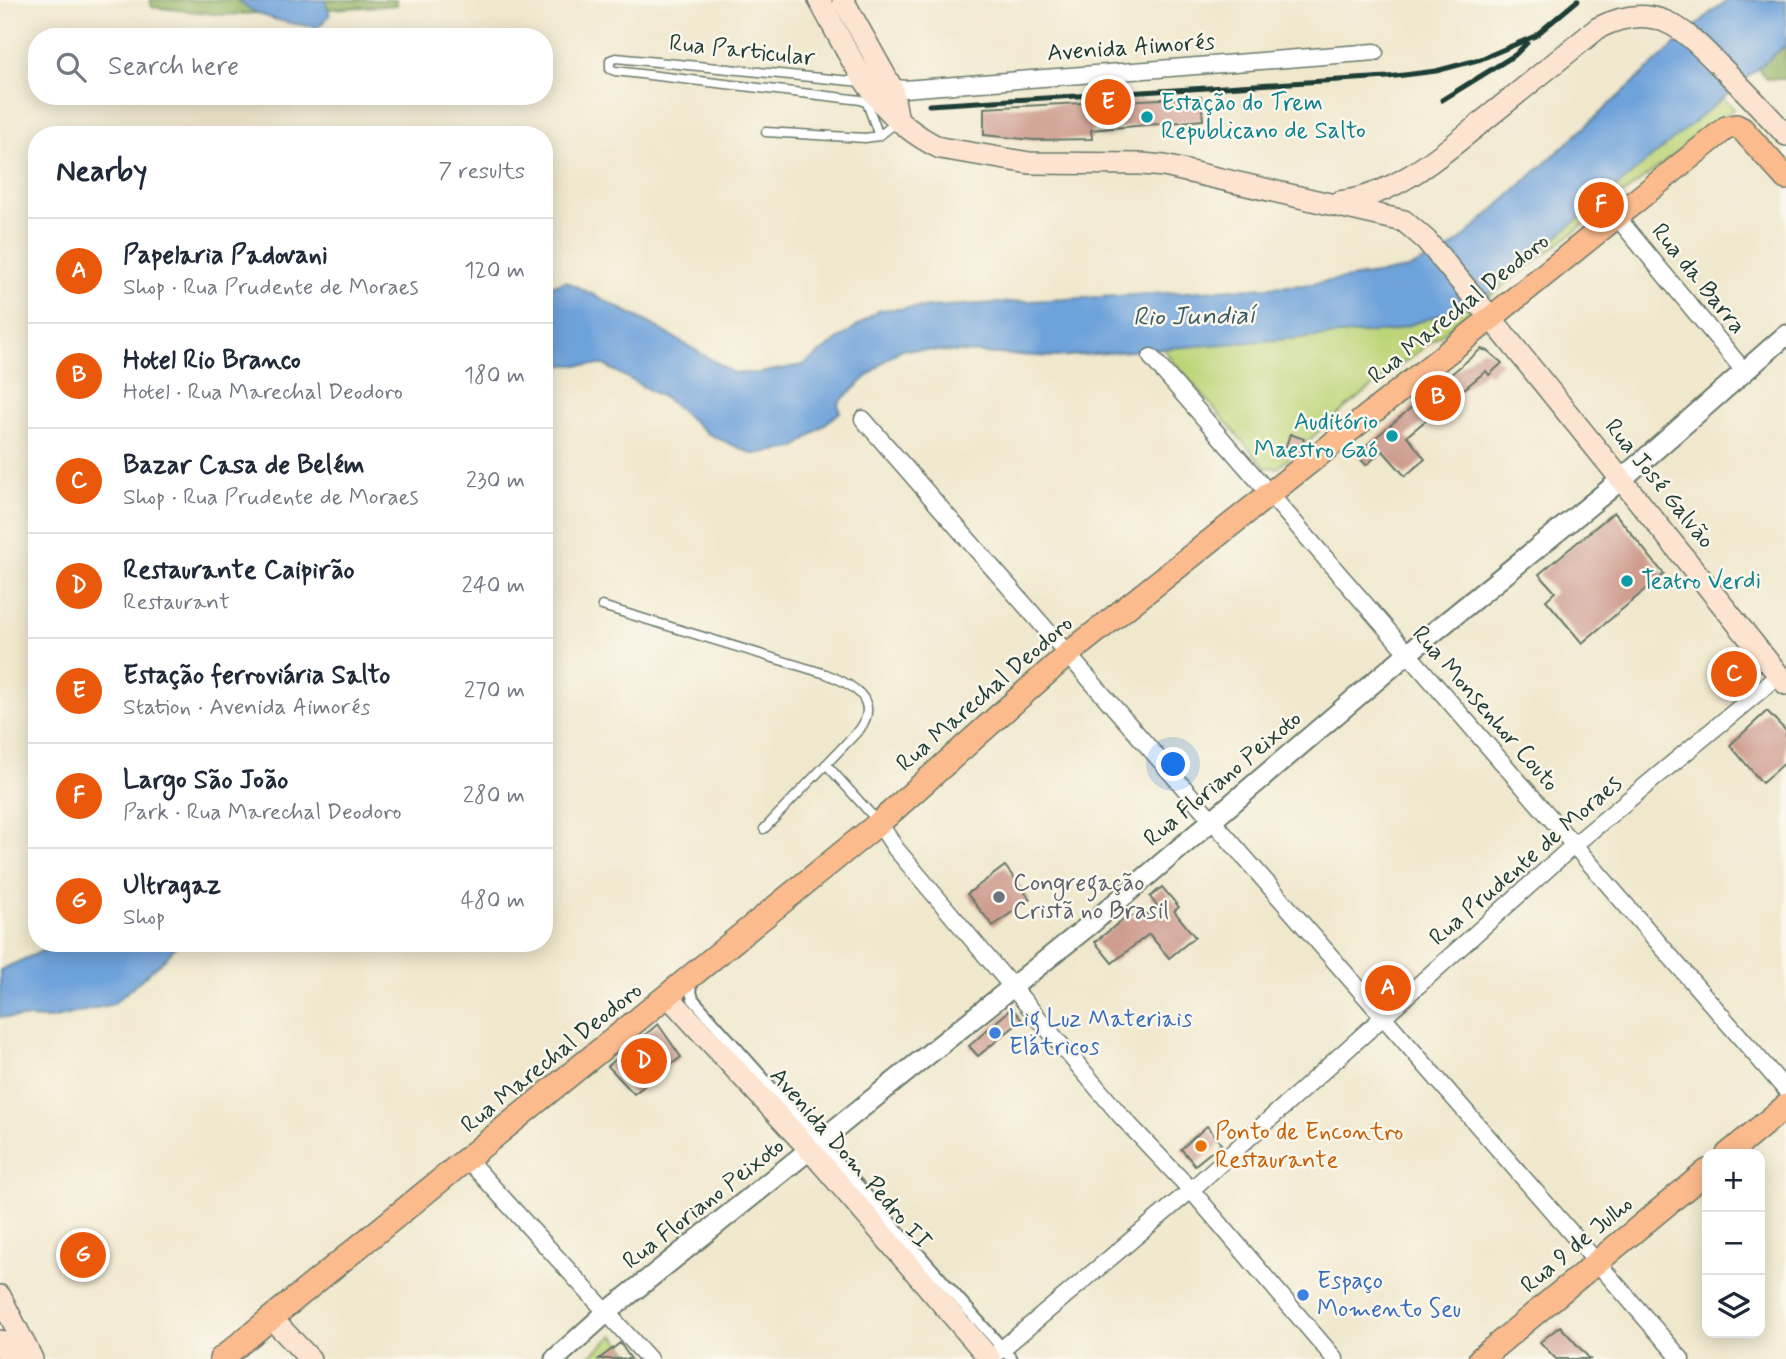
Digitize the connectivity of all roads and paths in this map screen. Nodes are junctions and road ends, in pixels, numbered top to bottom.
1 (819, 0) edge
2 (844, 0) edge
3 (1374, 52) dead end
4 (864, 82) junction
5 (892, 88) junction
6 (898, 121) junction
7 (766, 132) dead end
8 (1786, 135) edge
9 (878, 136) junction
10 (1786, 178) edge
11 (1405, 180) junction
12 (1330, 203) junction
13 (1616, 216) junction
14 (1404, 222) junction
15 (1487, 313) junction
16 (1786, 335) edge
17 (1151, 357) dead end
18 (1744, 372) junction
19 (863, 419) dead end
20 (1622, 480) junction
21 (1270, 494) junction
22 (602, 606) dead end
23 (1068, 654) junction
24 (1408, 654) junction
25 (1782, 680) edge
26 (826, 764) junction
27 (1211, 821) junction
28 (879, 824) junction
29 (764, 829) dead end
30 (1574, 845) junction
31 (688, 980) junction
32 (1012, 987) junction
33 (668, 996) junction
34 (1384, 1018) junction
35 (1786, 1090) edge
36 (1786, 1106) edge
37 (815, 1147) junction
38 (1734, 1149) edge
39 (468, 1160) junction
40 (1702, 1175) edge
41 (1191, 1190) junction
42 (1597, 1262) junction
43 (0, 1296) edge
44 (606, 1313) junction
45 (272, 1319) junction
46 (0, 1341) edge
47 (998, 1356) edge
48 (9, 1359) edge
49 (32, 1359) edge
50 (221, 1359) edge
51 (310, 1359) edge
52 (555, 1359) edge
53 (649, 1359) edge
54 (1335, 1359) edge
55 (1480, 1359) edge
56 (1681, 1359) edge

1 - 4 main road
2 - 5 main road
3 - 5 street, Avenida Aimorés
4 - 5 street, Avenida Aimorés
4 - 6 main road
4 - 9 lane, Rua Particular
5 - 6 main road
6 - 9 lane
6 - 12 main road
7 - 9 lane
8 - 11 main road
10 - 13 main road, Rua Marechal Deodoro
11 - 12 main road
11 - 14 main road
12 - 14 main road
13 - 15 main road, Rua Marechal Deodoro
13 - 18 street, Rua da Barra
14 - 15 main road, Rua José Galvão
15 - 20 main road, Rua José Galvão
15 - 21 main road, Rua Marechal Deodoro
16 - 18 street, Rua Floriano Peixoto
17 - 21 street, Rua Monsenhor Couto
18 - 20 street, Rua Floriano Peixoto
19 - 23 street
20 - 24 street, Rua Floriano Peixoto
20 - 25 main road, Rua José Galvão
21 - 23 main road, Rua Marechal Deodoro
21 - 24 street, Rua Monsenhor Couto
22 - 26 lane
23 - 27 street
23 - 28 main road, Rua Marechal Deodoro
24 - 27 street, Rua Floriano Peixoto
24 - 30 street, Rua Monsenhor Couto
25 - 30 street, Rua Prudente de Moraes
26 - 28 lane
26 - 29 lane
27 - 32 street, Rua Floriano Peixoto
27 - 34 street
28 - 31 main road, Rua Marechal Deodoro
28 - 32 street
30 - 34 street, Rua Prudente de Moraes
30 - 35 street, Rua Monsenhor Couto
31 - 33 main road, Rua Marechal Deodoro
31 - 37 street
32 - 37 street, Rua Floriano Peixoto
32 - 41 street
33 - 37 main road, Avenida Dom Pedro II
33 - 39 main road, Rua Marechal Deodoro
34 - 41 street, Rua Prudente de Moraes
34 - 42 street
36 - 38 main road
37 - 44 street, Rua Floriano Peixoto
37 - 47 main road, Avenida Dom Pedro II
39 - 44 street
39 - 45 main road, Rua Marechal Deodoro
40 - 42 main road, Rua 9 de Julho
41 - 47 street, Rua Prudente de Moraes
41 - 54 street
42 - 55 main road, Rua 9 de Julho
42 - 56 street
43 - 49 main road
44 - 52 street, Rua Floriano Peixoto
44 - 53 street
45 - 50 main road, Rua Marechal Deodoro
45 - 51 main road
46 - 48 main road

